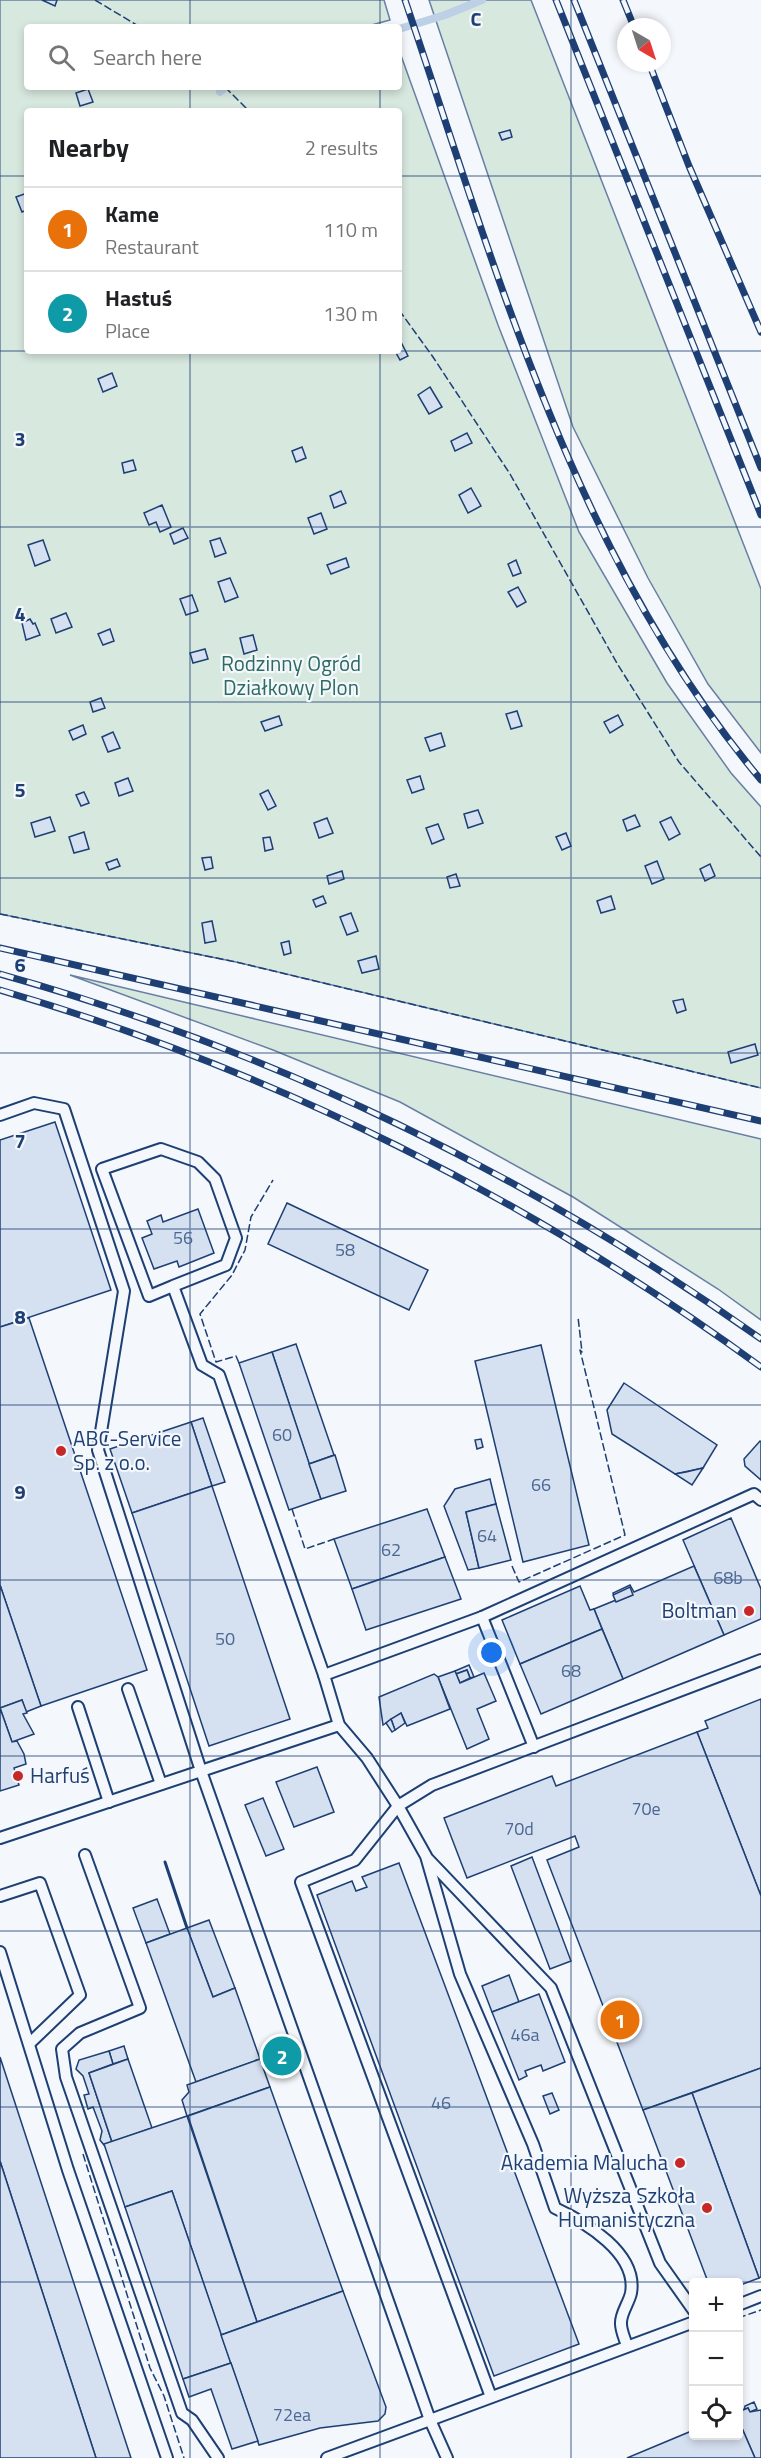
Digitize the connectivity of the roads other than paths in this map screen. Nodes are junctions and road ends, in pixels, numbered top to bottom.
1 (0, 1115) edge
2 (173, 1286) junction
3 (761, 1500) edge
4 (482, 1617) junction
5 (761, 1660) edge
6 (324, 1675) junction
7 (128, 1689) dead end
8 (78, 1707) dead end
9 (339, 1725) junction
10 (534, 1747) junction
11 (201, 1772) junction
12 (161, 1784) junction
13 (109, 1802) junction
14 (398, 1806) junction
15 (0, 1838) edge
16 (85, 1855) dead end
17 (426, 1856) junction
18 (0, 1896) edge
19 (0, 1952) edge
20 (30, 2043) junction
21 (761, 2296) edge
22 (743, 2303) edge
23 (689, 2305) edge
24 (689, 2323) edge
25 (627, 2346) junction
26 (491, 2397) junction
27 (430, 2420) junction
28 (166, 2458) edge
29 (218, 2458) edge
30 (327, 2458) edge
31 (447, 2458) edge

1 - 11 lane
2 - 2 lane
2 - 6 lane
3 - 4 lane
4 - 6 lane
4 - 10 lane
5 - 10 lane
6 - 9 lane
7 - 12 lane
8 - 13 lane
9 - 11 lane
9 - 14 lane
10 - 14 lane
11 - 12 lane
11 - 27 lane
12 - 13 lane
13 - 15 lane
14 - 17 lane
14 - 26 lane
16 - 29 lane
17 - 23 lane
17 - 25 lane
18 - 20 lane
19 - 20 lane
20 - 28 lane
21 - 22 lane
24 - 25 lane
25 - 26 lane
26 - 27 lane
27 - 30 lane
27 - 31 lane

